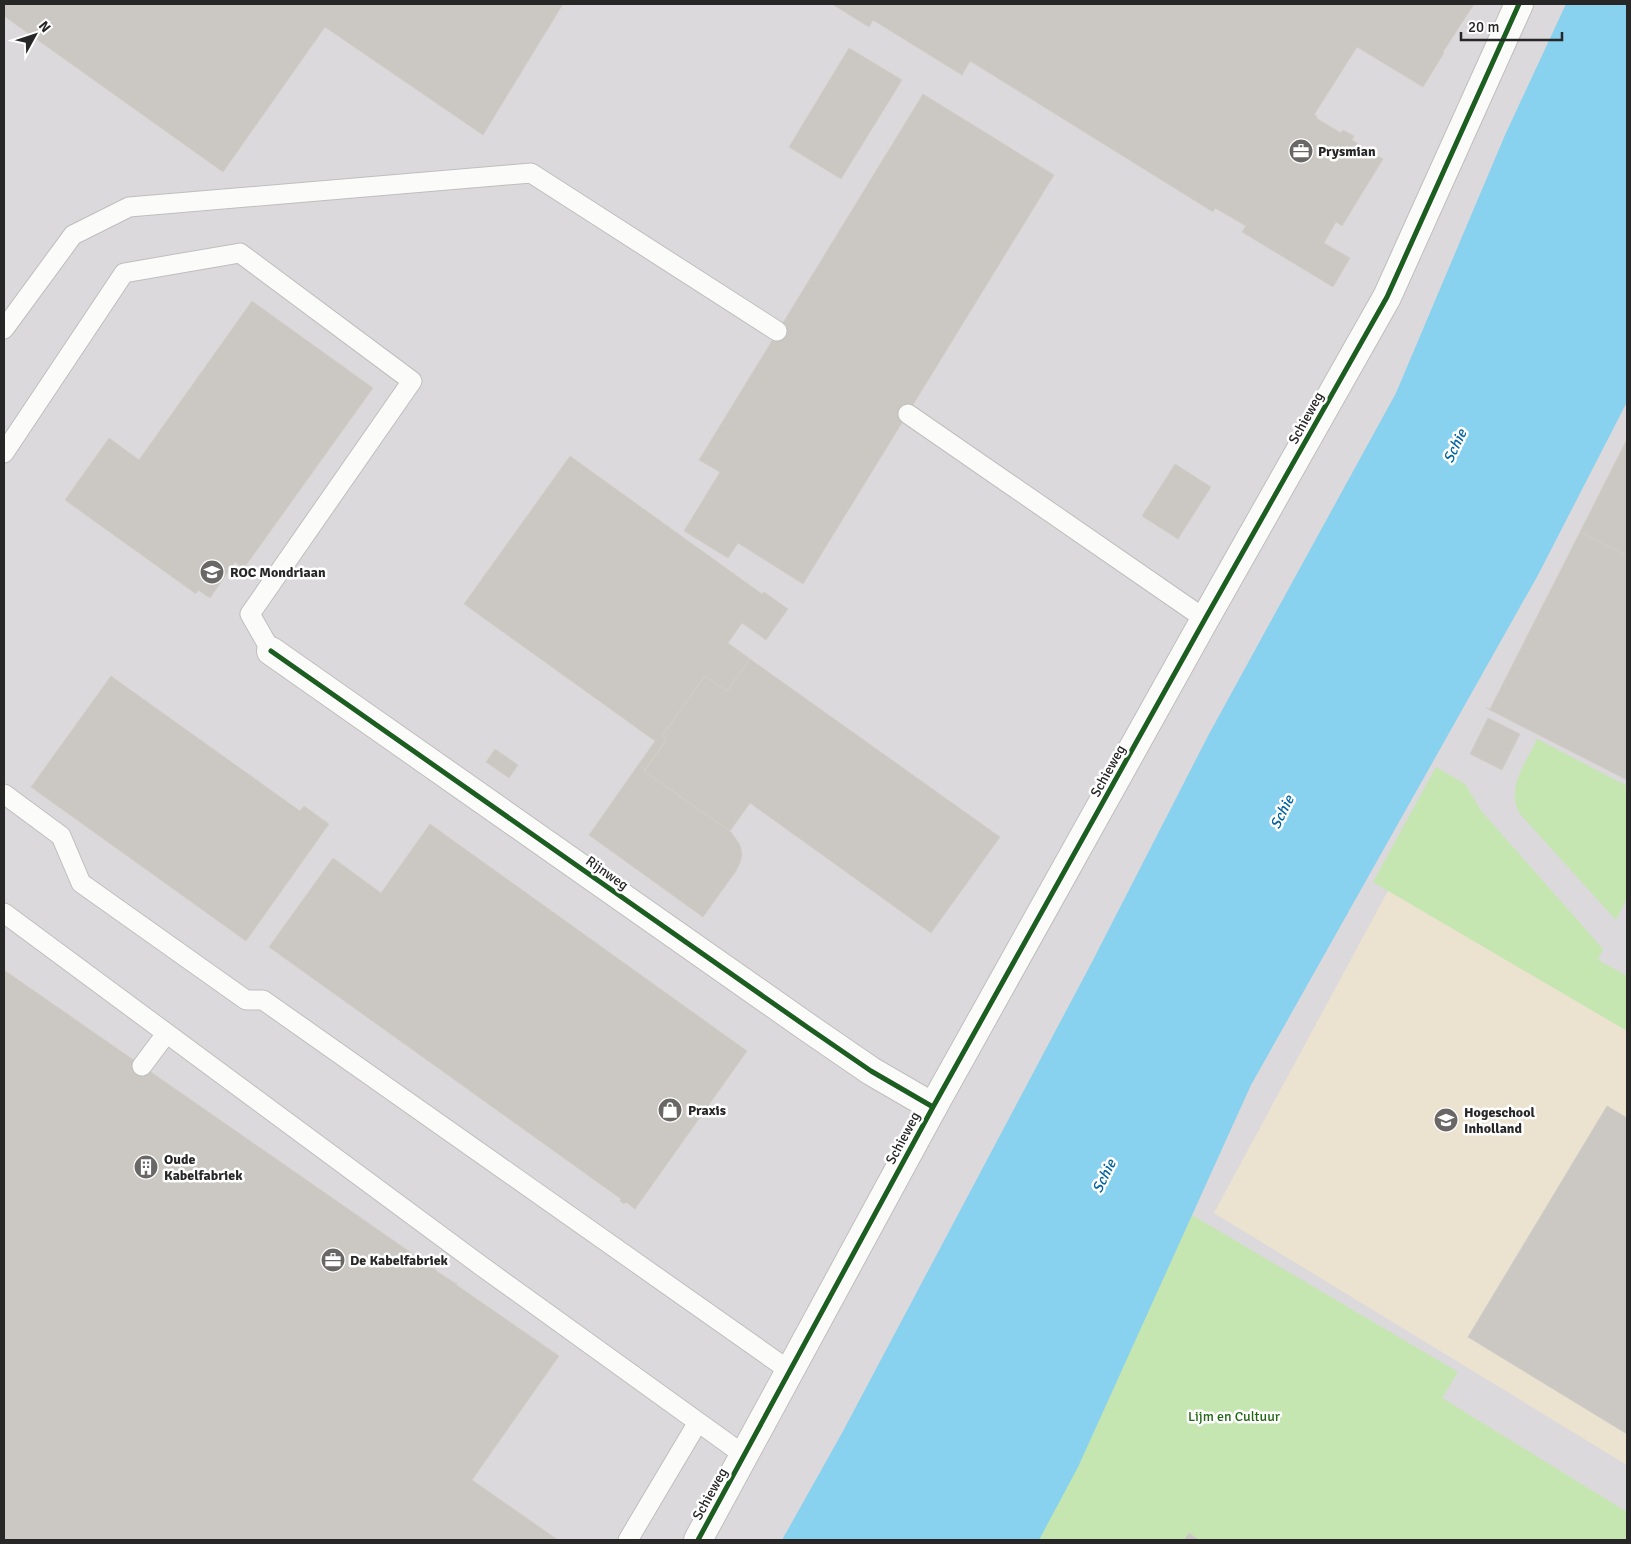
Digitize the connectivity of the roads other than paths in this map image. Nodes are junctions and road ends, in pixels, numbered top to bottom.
1 (1518, 4) edge
2 (4, 329) edge
3 (777, 332) dead end
4 (908, 414) dead end
5 (4, 453) edge
6 (1205, 619) junction
7 (270, 651) joint
8 (4, 794) edge
9 (4, 913) edge
10 (166, 1034) junction
11 (142, 1066) dead end
12 (933, 1107) junction
13 (790, 1371) junction
14 (698, 1422) junction
15 (744, 1455) junction
16 (628, 1540) edge
17 (698, 1540) edge

1 - 6 street, Schieweg
2 - 3 lane
4 - 6 lane
5 - 7 lane
6 - 12 street, Schieweg
7 - 12 street, Rijnweg
8 - 13 lane
9 - 10 lane
10 - 11 lane
10 - 14 lane
12 - 13 street, Schieweg
13 - 15 street, Schieweg
14 - 15 lane
14 - 16 lane
15 - 17 street, Schieweg

